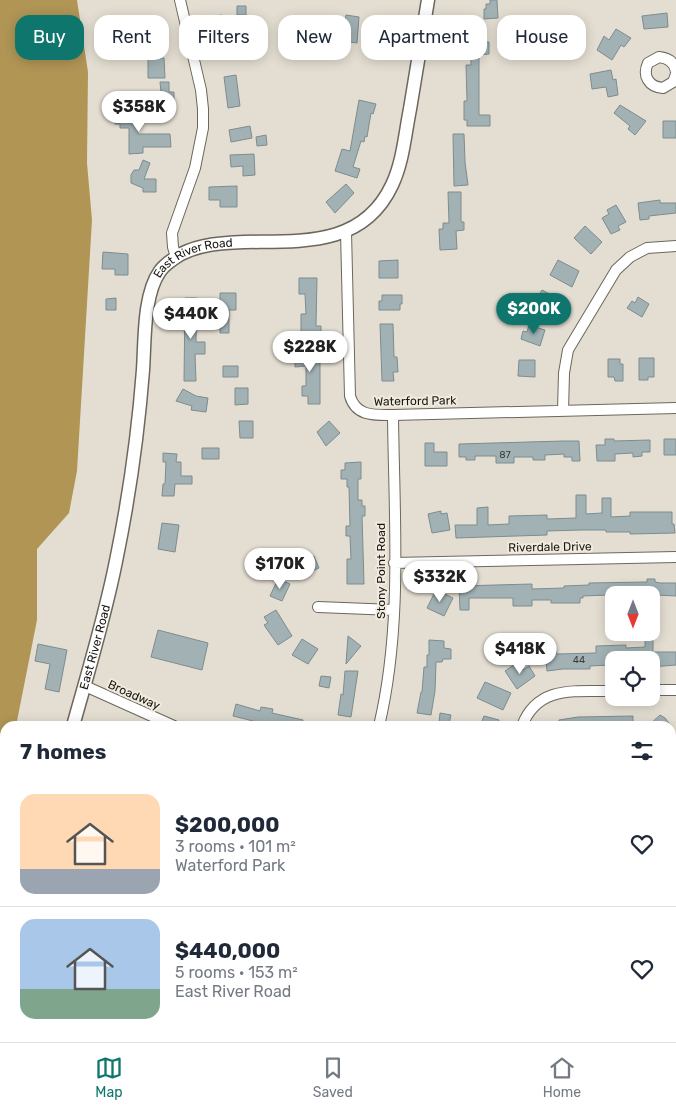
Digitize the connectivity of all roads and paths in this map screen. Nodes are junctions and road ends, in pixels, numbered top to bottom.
1 (180, 0) edge
2 (428, 0) edge
3 (346, 232) junction
4 (676, 246) edge
5 (176, 257) junction
6 (676, 408) edge
7 (563, 411) junction
8 (393, 415) junction
9 (676, 557) edge
10 (394, 563) junction
11 (318, 607) dead end
12 (394, 610) junction
13 (84, 686) junction
14 (660, 690) edge
15 (676, 690) edge
16 (605, 691) edge
17 (74, 721) edge
18 (163, 721) edge
19 (380, 721) edge
20 (525, 721) edge

1 - 5 street
2 - 3 main road, East River Road
3 - 5 main road, East River Road
3 - 8 street, Waterford Park
4 - 7 street
5 - 13 main road, East River Road
6 - 7 street, Waterford Park
7 - 8 street, Waterford Park
8 - 10 street, Stony Point Road
9 - 10 street, Riverdale Drive
10 - 12 street, Stony Point Road
11 - 12 street
12 - 19 street, Stony Point Road
13 - 17 main road, East River Road
13 - 18 street, Broadway
14 - 15 street
16 - 20 street

